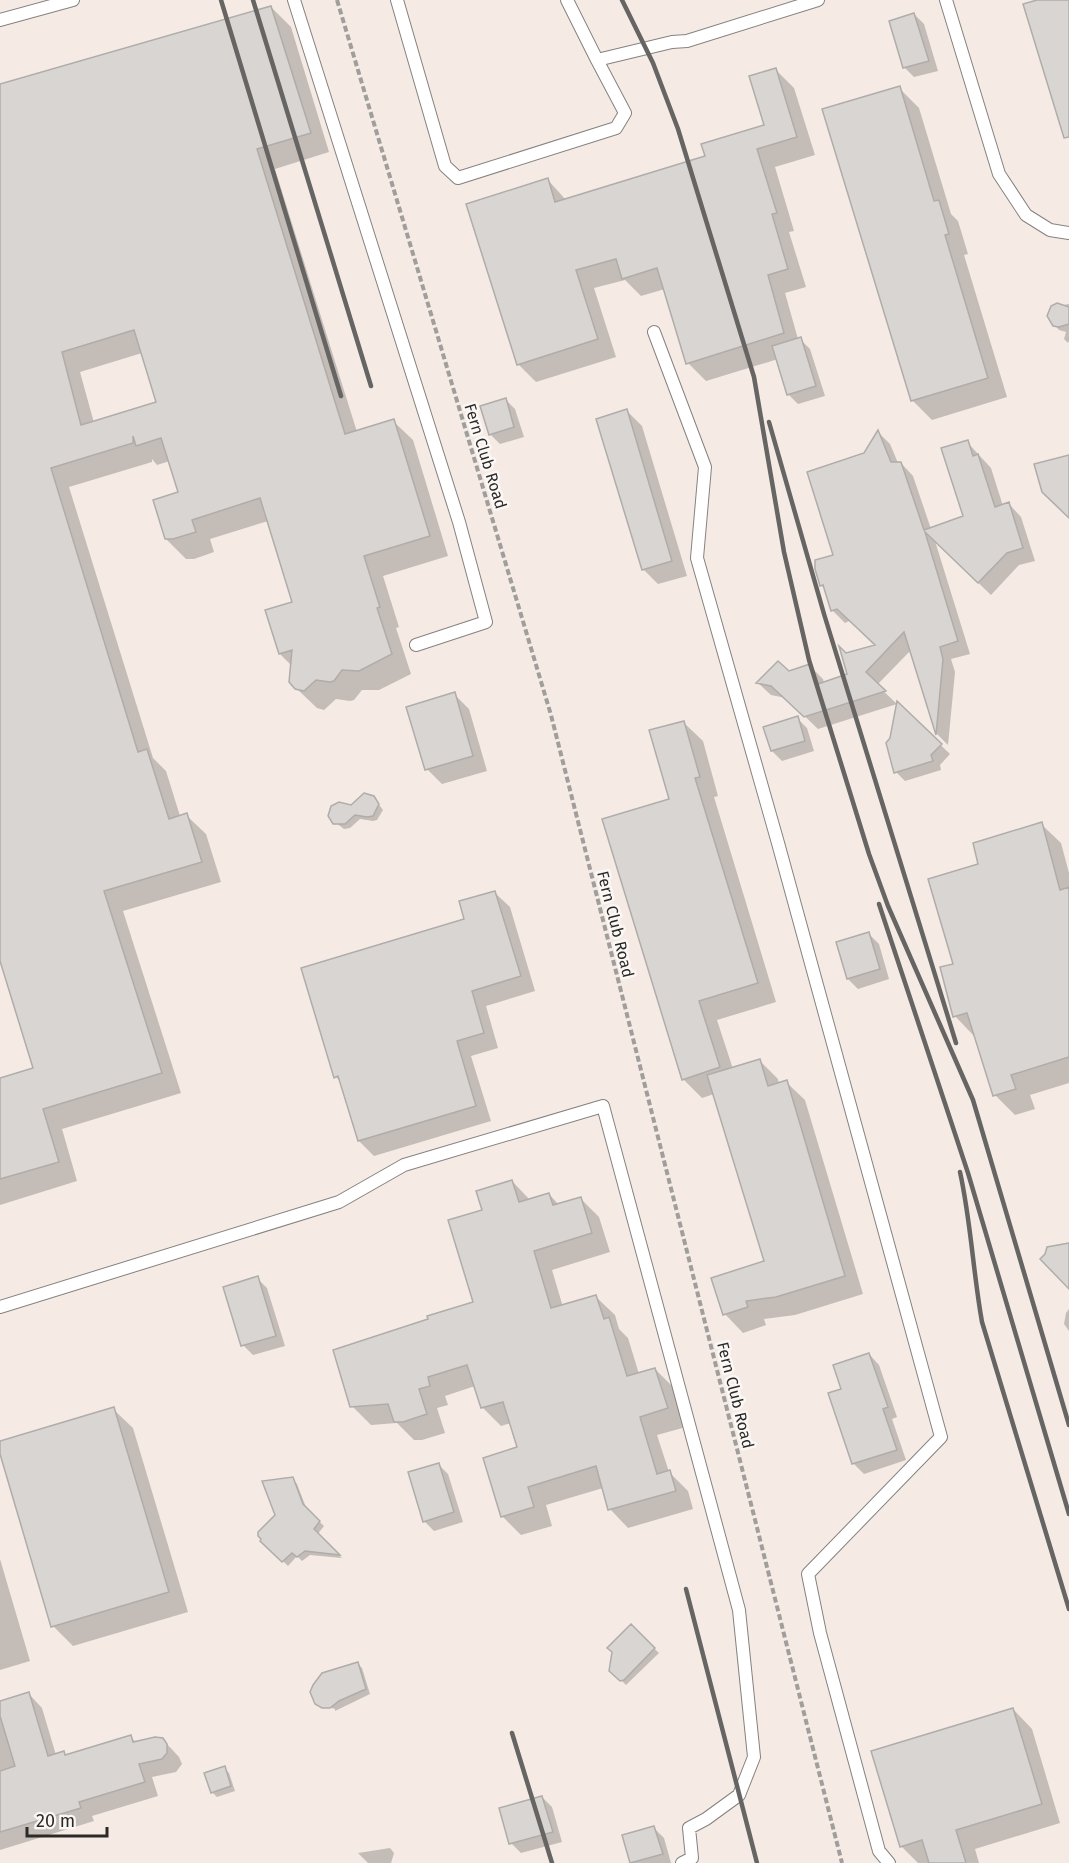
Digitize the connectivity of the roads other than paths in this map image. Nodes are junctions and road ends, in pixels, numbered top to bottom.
1 (73, 0) edge
2 (294, 0) edge
3 (397, 0) edge
4 (567, 0) edge
5 (818, 0) edge
6 (945, 0) edge
7 (0, 20) edge
8 (597, 60) junction
9 (1069, 233) edge
10 (654, 332) dead end
11 (416, 645) dead end
12 (0, 1307) edge
13 (682, 1863) edge
14 (889, 1863) edge

1 - 7 lane
2 - 11 lane
3 - 8 lane
4 - 8 lane
5 - 8 lane
6 - 9 lane
10 - 14 lane
12 - 13 lane

